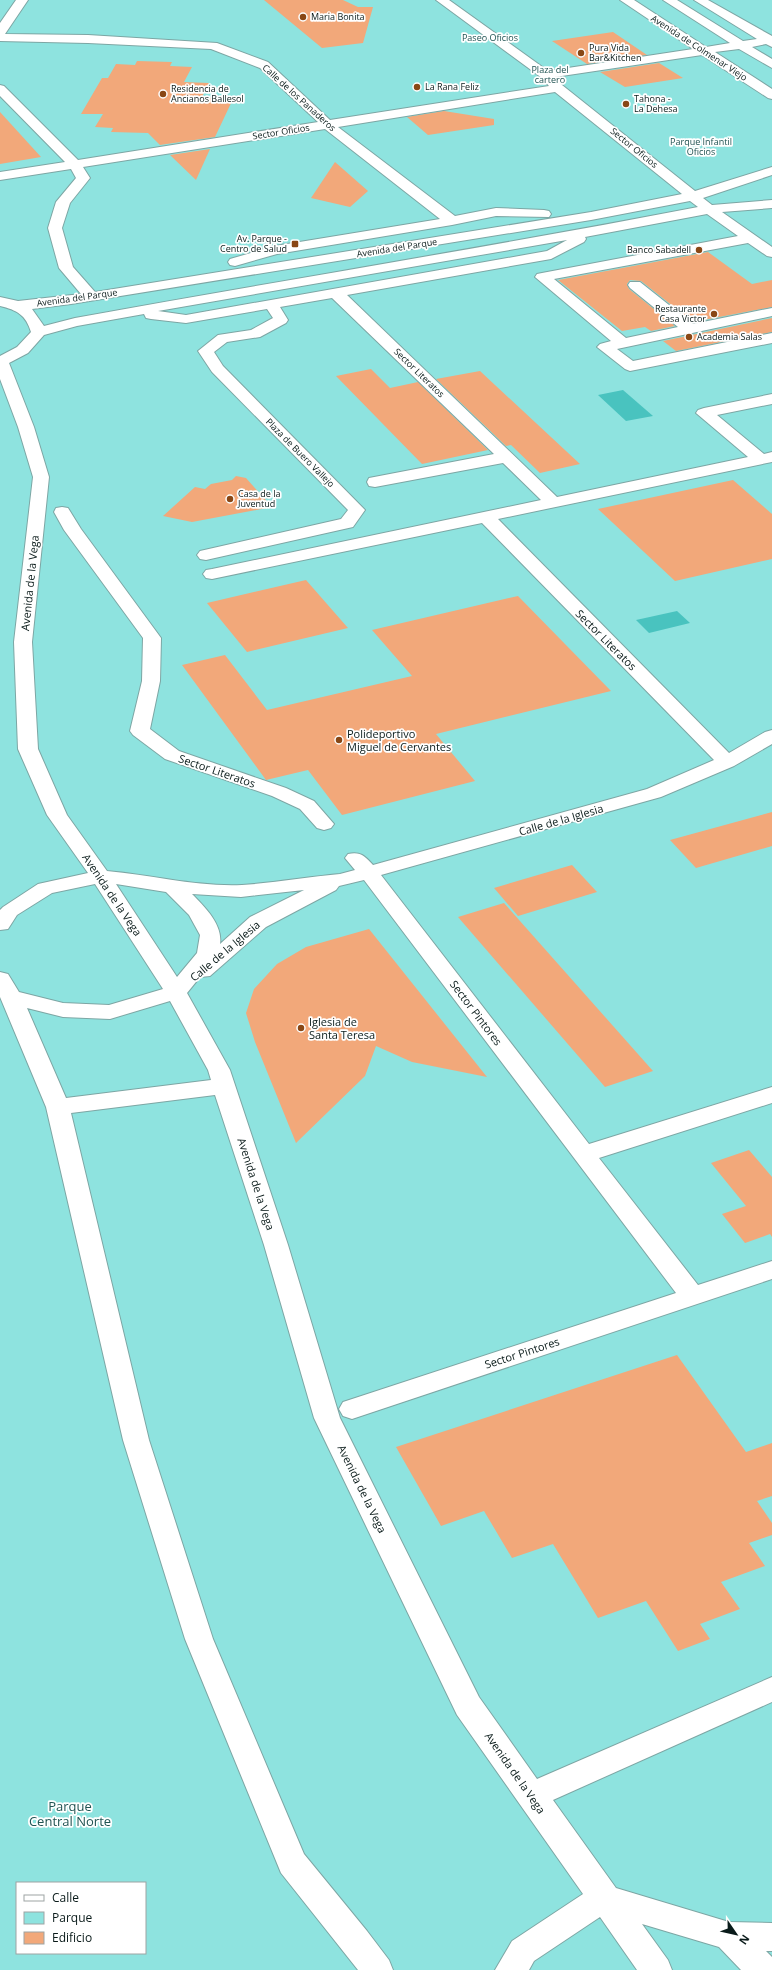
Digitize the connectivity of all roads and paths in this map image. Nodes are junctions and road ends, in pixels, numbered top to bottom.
1 (22, 0) edge
2 (442, 0) edge
3 (626, 0) edge
4 (670, 0) edge
5 (700, 0) edge
6 (753, 20) dead end
7 (737, 22) junction
8 (0, 32) edge
9 (0, 37) edge
10 (771, 41) edge
11 (741, 45) junction
12 (702, 50) junction
13 (772, 64) edge
14 (546, 75) junction
15 (558, 88) junction
16 (0, 89) edge
17 (772, 95) edge
18 (328, 124) junction
19 (75, 164) junction
20 (772, 171) edge
21 (0, 176) edge
22 (694, 196) junction
23 (772, 204) edge
24 (709, 209) junction
25 (591, 216) junction
26 (452, 221) junction
27 (590, 232) junction
28 (764, 245) edge
29 (635, 285) dead end
30 (144, 288) junction
31 (336, 293) junction
32 (91, 296) junction
33 (0, 301) edge
34 (272, 305) junction
35 (17, 306) junction
36 (772, 312) edge
37 (128, 313) junction
38 (690, 329) junction
39 (39, 332) junction
40 (772, 338) edge
41 (643, 339) junction
42 (623, 343) junction
43 (669, 358) junction
44 (1, 361) edge
45 (772, 399) edge
46 (506, 457) junction
47 (767, 458) edge
48 (375, 482) dead end
49 (554, 503) junction
50 (62, 512) dead end
51 (486, 517) junction
52 (206, 555) dead end
53 (212, 574) dead end
54 (772, 736) edge
55 (727, 762) junction
56 (324, 824) dead end
57 (362, 865) junction
58 (101, 877) junction
59 (341, 880) junction
60 (173, 887) junction
61 (0, 924) edge
62 (5, 988) edge
63 (176, 992) junction
64 (224, 1086) junction
65 (772, 1095) edge
66 (58, 1107) junction
67 (584, 1154) junction
68 (772, 1270) edge
69 (692, 1296) junction
70 (352, 1410) dead end
71 (772, 1689) edge
72 (531, 1796) junction
73 (603, 1898) junction
74 (729, 1936) junction
75 (772, 1937) edge
76 (377, 1970) edge
77 (510, 1970) edge
78 (656, 1970) edge
79 (763, 1970) edge

1 - 8 street
2 - 14 street, Sector Oficios
3 - 12 street, Avenida de Colmenar Viejo
4 - 11 street
5 - 7 street
6 - 7 street
7 - 10 street
9 - 18 street, Calle de los Panaderos
10 - 11 street
11 - 12 street
11 - 13 street
12 - 14 street
12 - 17 street, Avenida de Colmenar Viejo
14 - 15 street, Sector Oficios
15 - 18 street, Sector Oficios
15 - 22 street, Sector Oficios
16 - 19 street
18 - 19 street, Sector Oficios
18 - 26 street, Calle de los Panaderos
19 - 21 street, Sector Oficios
19 - 32 street
20 - 22 street, Avenida del Parque
22 - 24 street, Sector Oficios
22 - 25 street, Avenida del Parque
23 - 24 street, Avenida del Parque
24 - 27 street, Avenida del Parque
24 - 28 street
25 - 26 street
25 - 30 street, Avenida del Parque
26 - 30 street
27 - 31 street
27 - 37 street, Avenida del Parque
28 - 42 street
29 - 38 street
30 - 32 street, Avenida del Parque
31 - 34 street
31 - 46 street, Sector Literatos
32 - 35 street, Avenida del Parque
33 - 35 street
34 - 37 street
34 - 52 street, Plaza de Buero Vallejo
35 - 39 street
36 - 38 street
37 - 39 street, Avenida del Parque
38 - 41 street
39 - 44 street
40 - 43 street
41 - 42 street
41 - 43 street
42 - 43 street
44 - 58 street, Avenida de la Vega
45 - 47 street
46 - 48 street
46 - 49 street, Sector Literatos
47 - 49 street
49 - 51 street
50 - 56 street, Sector Literatos
51 - 53 street
51 - 55 street, Sector Literatos
54 - 55 street, Calle de la Iglesia
55 - 57 street, Calle de la Iglesia
57 - 59 street, Calle de la Iglesia
57 - 67 street, Sector Pintores
58 - 60 street, Calle de la Iglesia
58 - 61 street, Calle de la Iglesia
58 - 63 street, Avenida de la Vega
59 - 60 street, Calle de la Iglesia
59 - 63 street, Calle de la Iglesia
60 - 63 street
62 - 63 street
62 - 66 street
63 - 64 street, Avenida de la Vega
64 - 66 street
64 - 72 street, Avenida de la Vega
65 - 67 street
66 - 76 street
67 - 69 street, Sector Pintores
68 - 69 street, Sector Pintores
69 - 70 street, Sector Pintores
71 - 72 street
72 - 73 street, Avenida de la Vega
73 - 74 street
73 - 77 street
73 - 78 street, Avenida de la Vega
74 - 75 street
74 - 79 street

